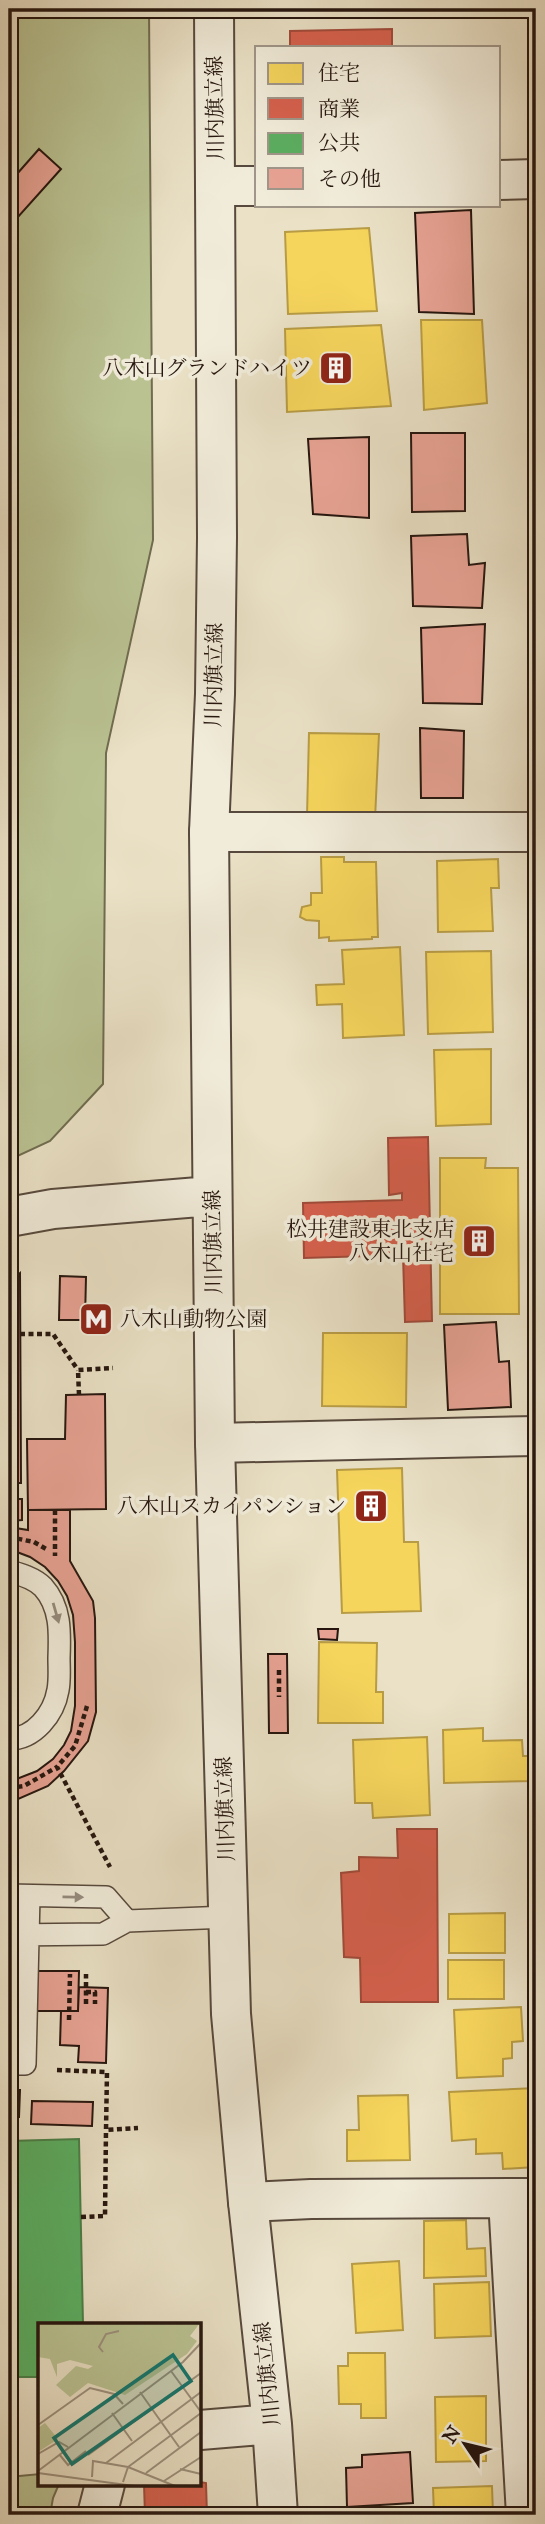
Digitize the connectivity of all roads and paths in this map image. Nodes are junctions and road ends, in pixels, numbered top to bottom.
1 (214, 9) edge
2 (536, 178) edge
3 (500, 180) edge
4 (217, 186) junction
5 (255, 186) edge
6 (9, 662) edge
7 (9, 672) edge
8 (209, 832) junction
9 (536, 832) edge
10 (211, 1196) junction
11 (9, 1217) edge
12 (20, 1334) dead end
13 (113, 1368) dead end
14 (78, 1370) junction
15 (79, 1395) dead end
16 (536, 1436) edge
17 (215, 1443) junction
18 (9, 1537) edge
19 (54, 1555) dead end
20 (9, 1571) edge
21 (279, 1670) dead end
22 (279, 1698) dead end
23 (9, 1739) edge
24 (57, 1767) dead end
25 (9, 1788) edge
26 (19, 1896) edge
27 (228, 1917) junction
28 (127, 1921) junction
29 (18, 1935) edge
30 (70, 1974) dead end
31 (86, 1974) dead end
32 (17, 1981) edge
33 (86, 1992) junction
34 (86, 2004) dead end
35 (95, 2004) dead end
36 (17, 2016) edge
37 (69, 2020) dead end
38 (9, 2064) edge
39 (57, 2070) dead end
40 (138, 2128) dead end
41 (106, 2130) junction
42 (522, 2198) edge
43 (248, 2202) junction
44 (81, 2217) dead end
45 (272, 2424) junction
46 (201, 2430) edge
47 (104, 2486) edge
48 (97, 2515) edge
49 (278, 2515) edge
50 (526, 2515) edge

1 - 4 street, 川内旗立線
2 - 3 street
4 - 5 street
4 - 8 street, 川内旗立線
6 - 7 path
8 - 9 street
8 - 10 street, 川内旗立線
10 - 11 street
10 - 17 street, 川内旗立線
12 - 14 path
13 - 14 path
14 - 15 path
16 - 17 street
17 - 27 street, 川内旗立線
18 - 19 path
20 -> 23 lane
21 - 22 path
24 - 25 path
26 -> 28 lane
26 - 29 lane
27 - 28 lane
27 - 43 street, 川内旗立線
28 - 29 lane
29 - 32 lane
30 - 37 path
31 - 33 path
32 - 36 lane
33 - 34 path
33 - 35 path
36 - 38 lane
39 - 41 path
40 - 41 path
41 - 44 path
42 - 43 street
42 - 50 street
43 - 45 street, 川内旗立線
45 - 46 street
45 - 49 street, 川内旗立線
47 - 48 street

